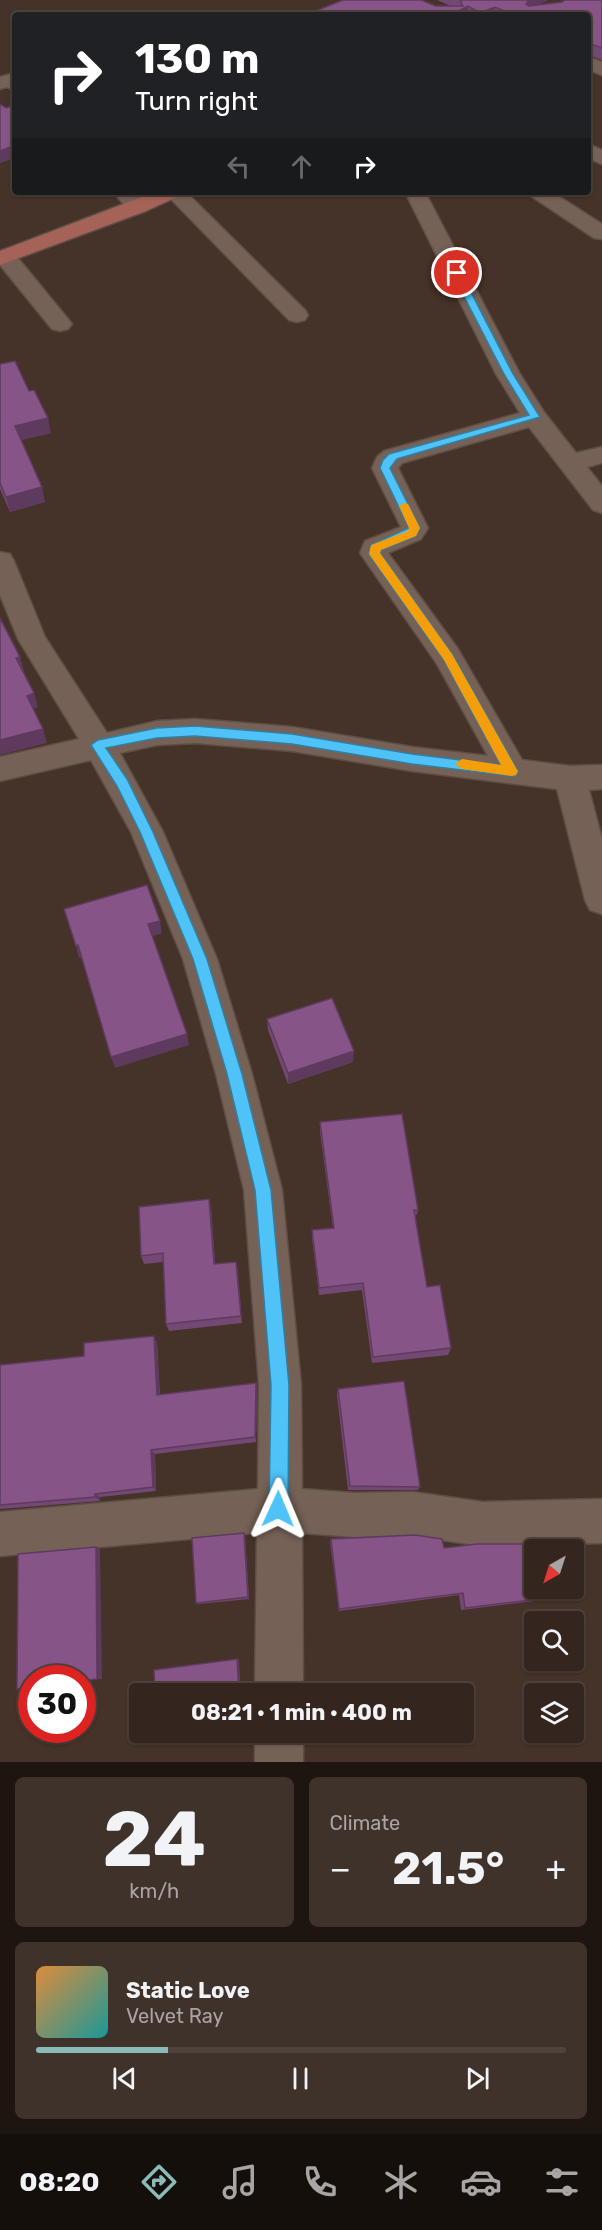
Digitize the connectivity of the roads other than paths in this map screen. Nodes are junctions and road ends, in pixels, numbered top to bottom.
1 (155, 195) edge
2 (176, 195) edge
3 (418, 195) edge
4 (544, 195) edge
5 (132, 199) edge
6 (593, 218) edge
7 (602, 233) edge
8 (3, 257) edge
9 (297, 315) dead end
10 (60, 324) dead end
11 (535, 417) junction
12 (602, 456) edge
13 (571, 462) junction
14 (602, 504) edge
15 (0, 561) edge
16 (98, 745) junction
17 (0, 769) edge
18 (512, 771) junction
19 (602, 777) edge
20 (570, 778) junction
21 (602, 900) edge
22 (278, 1509) junction
23 (602, 1521) edge
24 (0, 1534) edge
25 (279, 1683) edge
26 (279, 1743) edge
27 (279, 1762) edge

1 - 5 main road
2 - 9 street
3 - 11 street
4 - 6 street
5 - 8 main road
6 - 7 street
8 - 10 street
11 - 13 street
11 - 18 street
12 - 13 street
13 - 14 street
15 - 16 street
16 - 17 street
16 - 18 street
16 - 22 street
18 - 20 street
19 - 20 street
20 - 21 street
22 - 23 street
22 - 24 street
22 - 25 street
26 - 27 street

